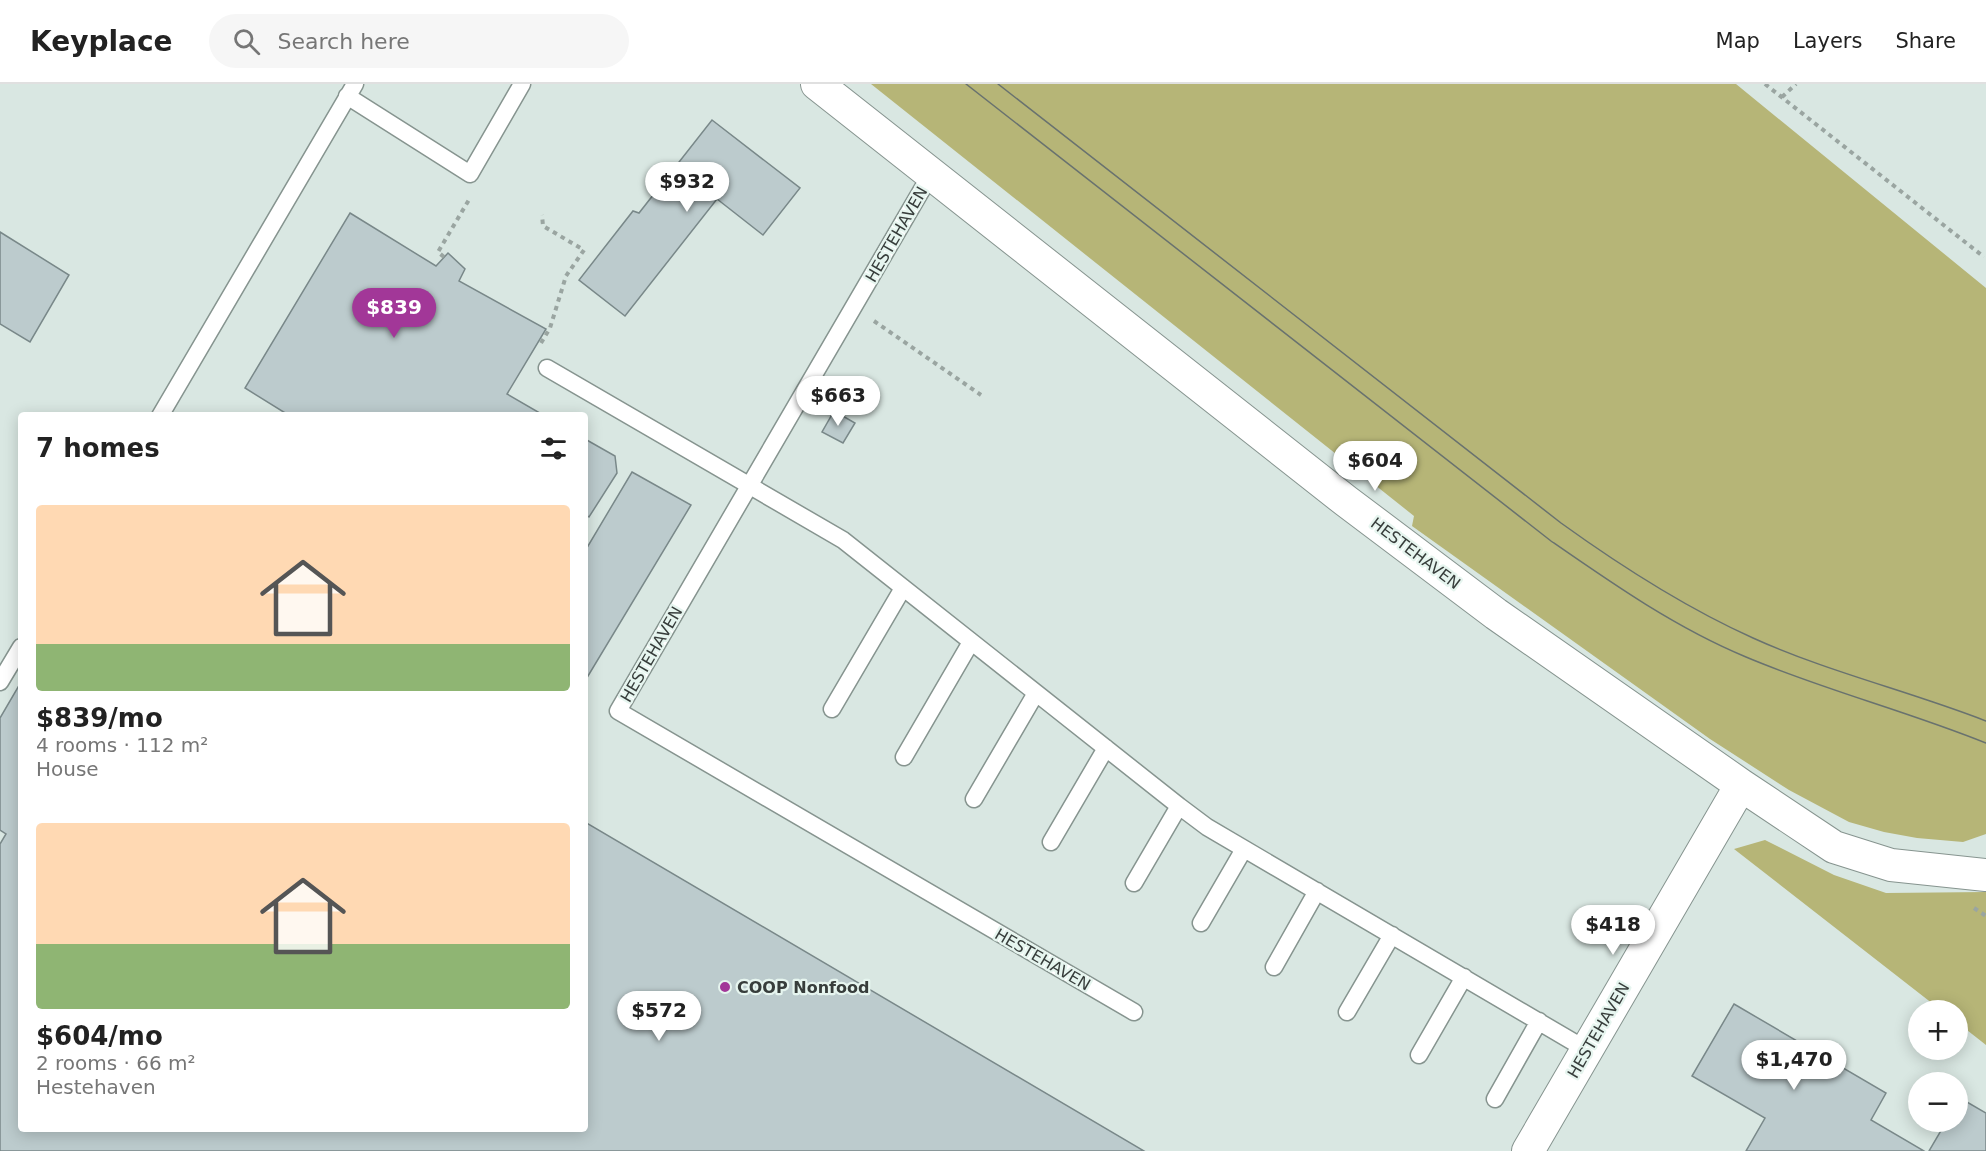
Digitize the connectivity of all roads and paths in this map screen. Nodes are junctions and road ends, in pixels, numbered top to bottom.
1 (522, 84) edge
2 (817, 84) edge
3 (1765, 84) edge
4 (1796, 84) edge
5 (351, 90) edge
6 (1782, 97) junction
7 (931, 174) junction
8 (542, 215) dead end
9 (1984, 257) dead end
10 (854, 307) junction
11 (547, 368) joint
12 (981, 395) dead end
13 (162, 412) edge
14 (749, 486) junction
15 (903, 588) junction
16 (971, 642) junction
17 (18, 652) edge
18 (0, 682) edge
19 (1036, 693) junction
20 (832, 709) dead end
21 (1106, 748) junction
22 (904, 757) dead end
23 (1741, 785) junction
24 (974, 799) dead end
25 (1179, 806) junction
26 (1051, 842) dead end
27 (1244, 849) junction
28 (1986, 860) edge
29 (1971, 873) edge
30 (1134, 883) dead end
31 (1317, 891) junction
32 (1201, 923) dead end
33 (1392, 935) junction
34 (1274, 967) dead end
35 (1464, 977) junction
36 (1134, 1012) dead end
37 (1347, 1012) dead end
38 (1539, 1021) junction
39 (1587, 1050) junction
40 (1419, 1056) dead end
41 (1495, 1099) dead end
42 (1528, 1151) edge

1 - 5 lane
2 - 7 street, HESTEHAVEN
3 - 6 path
4 - 6 path
5 - 13 lane
6 - 9 path
7 - 10 lane, HESTEHAVEN
7 - 23 street, HESTEHAVEN
8 - 11 path
10 - 12 path
10 - 14 lane, HESTEHAVEN
11 - 14 lane
14 - 15 lane
14 - 36 lane, HESTEHAVEN
15 - 16 lane
15 - 20 lane
16 - 19 lane
16 - 22 lane
17 - 18 lane
19 - 21 lane
19 - 24 lane
21 - 25 lane
21 - 26 lane
23 - 29 street, HESTEHAVEN
23 - 39 street, HESTEHAVEN
25 - 27 lane
25 - 30 lane
27 - 31 lane
27 - 32 lane
28 - 29 street, HESTEHAVEN
31 - 33 lane
31 - 34 lane
33 - 35 lane
33 - 37 lane
35 - 38 lane
35 - 40 lane
38 - 39 lane
38 - 41 lane
39 - 42 street, HESTEHAVEN

